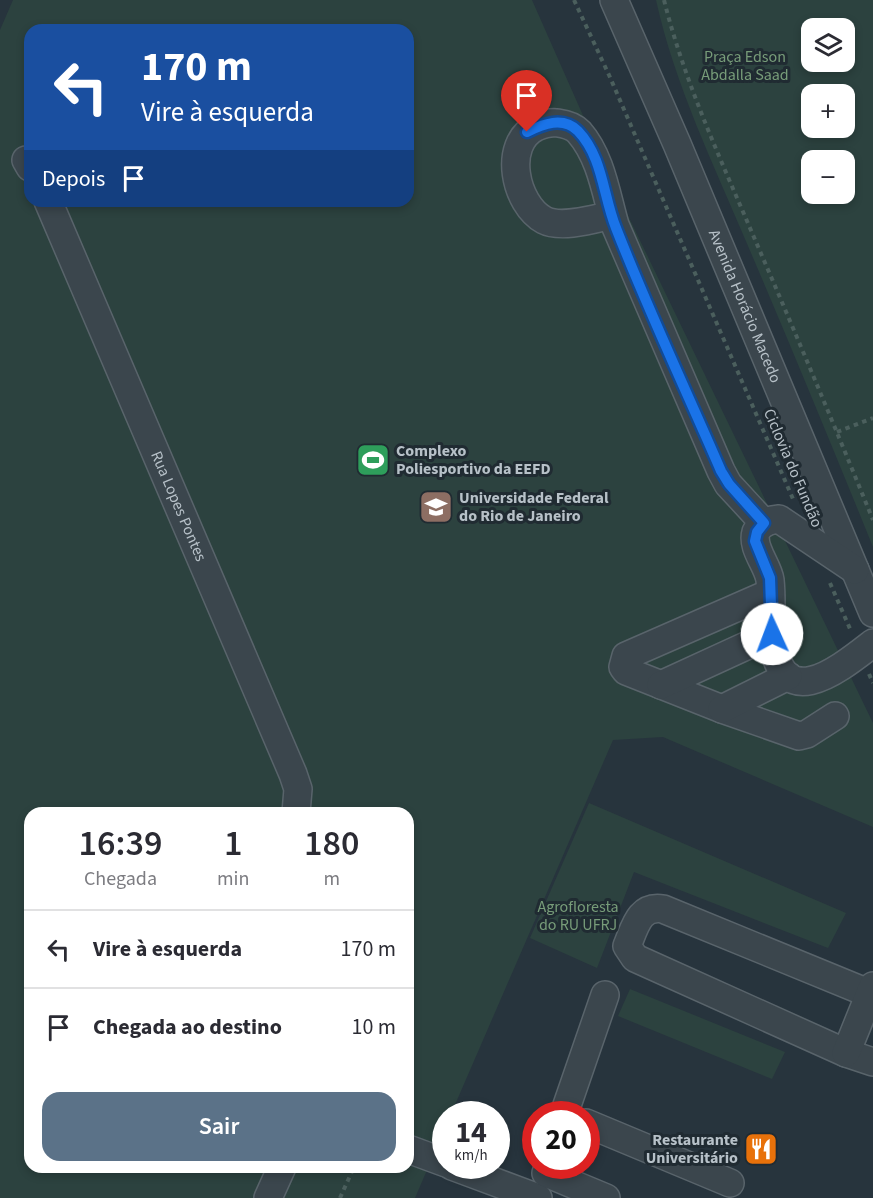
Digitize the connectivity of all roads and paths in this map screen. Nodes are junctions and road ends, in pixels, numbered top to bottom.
1 (574, 0) edge
2 (614, 0) edge
3 (634, 0) edge
4 (664, 0) edge
5 (631, 40) junction
6 (51, 207) edge
7 (612, 215) dead end
8 (873, 418) edge
9 (837, 432) junction
10 (873, 520) edge
11 (764, 523) junction
12 (812, 542) junction
13 (855, 570) junction
14 (830, 582) dead end
15 (770, 593) junction
16 (873, 613) edge
17 (772, 634) junction
18 (867, 648) edge
19 (788, 676) junction
20 (873, 683) edge
21 (661, 685) junction
22 (722, 709) junction
23 (835, 717) dead end
24 (296, 807) edge
25 (872, 992) edge
26 (605, 995) dead end
27 (846, 1053) junction
28 (873, 1062) edge
29 (568, 1101) edge
30 (600, 1129) edge
31 (414, 1151) edge
32 (432, 1158) edge
33 (279, 1173) edge
34 (351, 1173) edge
35 (510, 1177) edge
36 (542, 1183) edge
37 (730, 1183) dead end
38 (268, 1198) edge
39 (340, 1198) edge
40 (606, 1198) edge

1 - 12 path, Ciclovia do Fundão
2 - 5 street, Avenida Horácio Macedo
3 - 5 street
4 - 9 path
5 - 13 street, Avenida Horácio Macedo
6 - 24 street, Rua Lopes Pontes
7 - 11 street
8 - 9 path
9 - 10 path
11 - 12 street
11 - 15 street
12 - 13 street
13 - 16 street, Avenida Horácio Macedo
14 - 18 path
15 - 17 street
15 - 21 street
17 - 19 street
17 - 21 street
18 - 19 street
18 - 20 path
19 - 22 street
21 - 22 street
22 - 23 street
25 - 27 street
25 - 27 street
26 - 29 street
27 - 28 street
30 - 37 street
31 - 32 street
33 - 38 street
34 - 39 path
35 - 36 street
36 - 40 street

